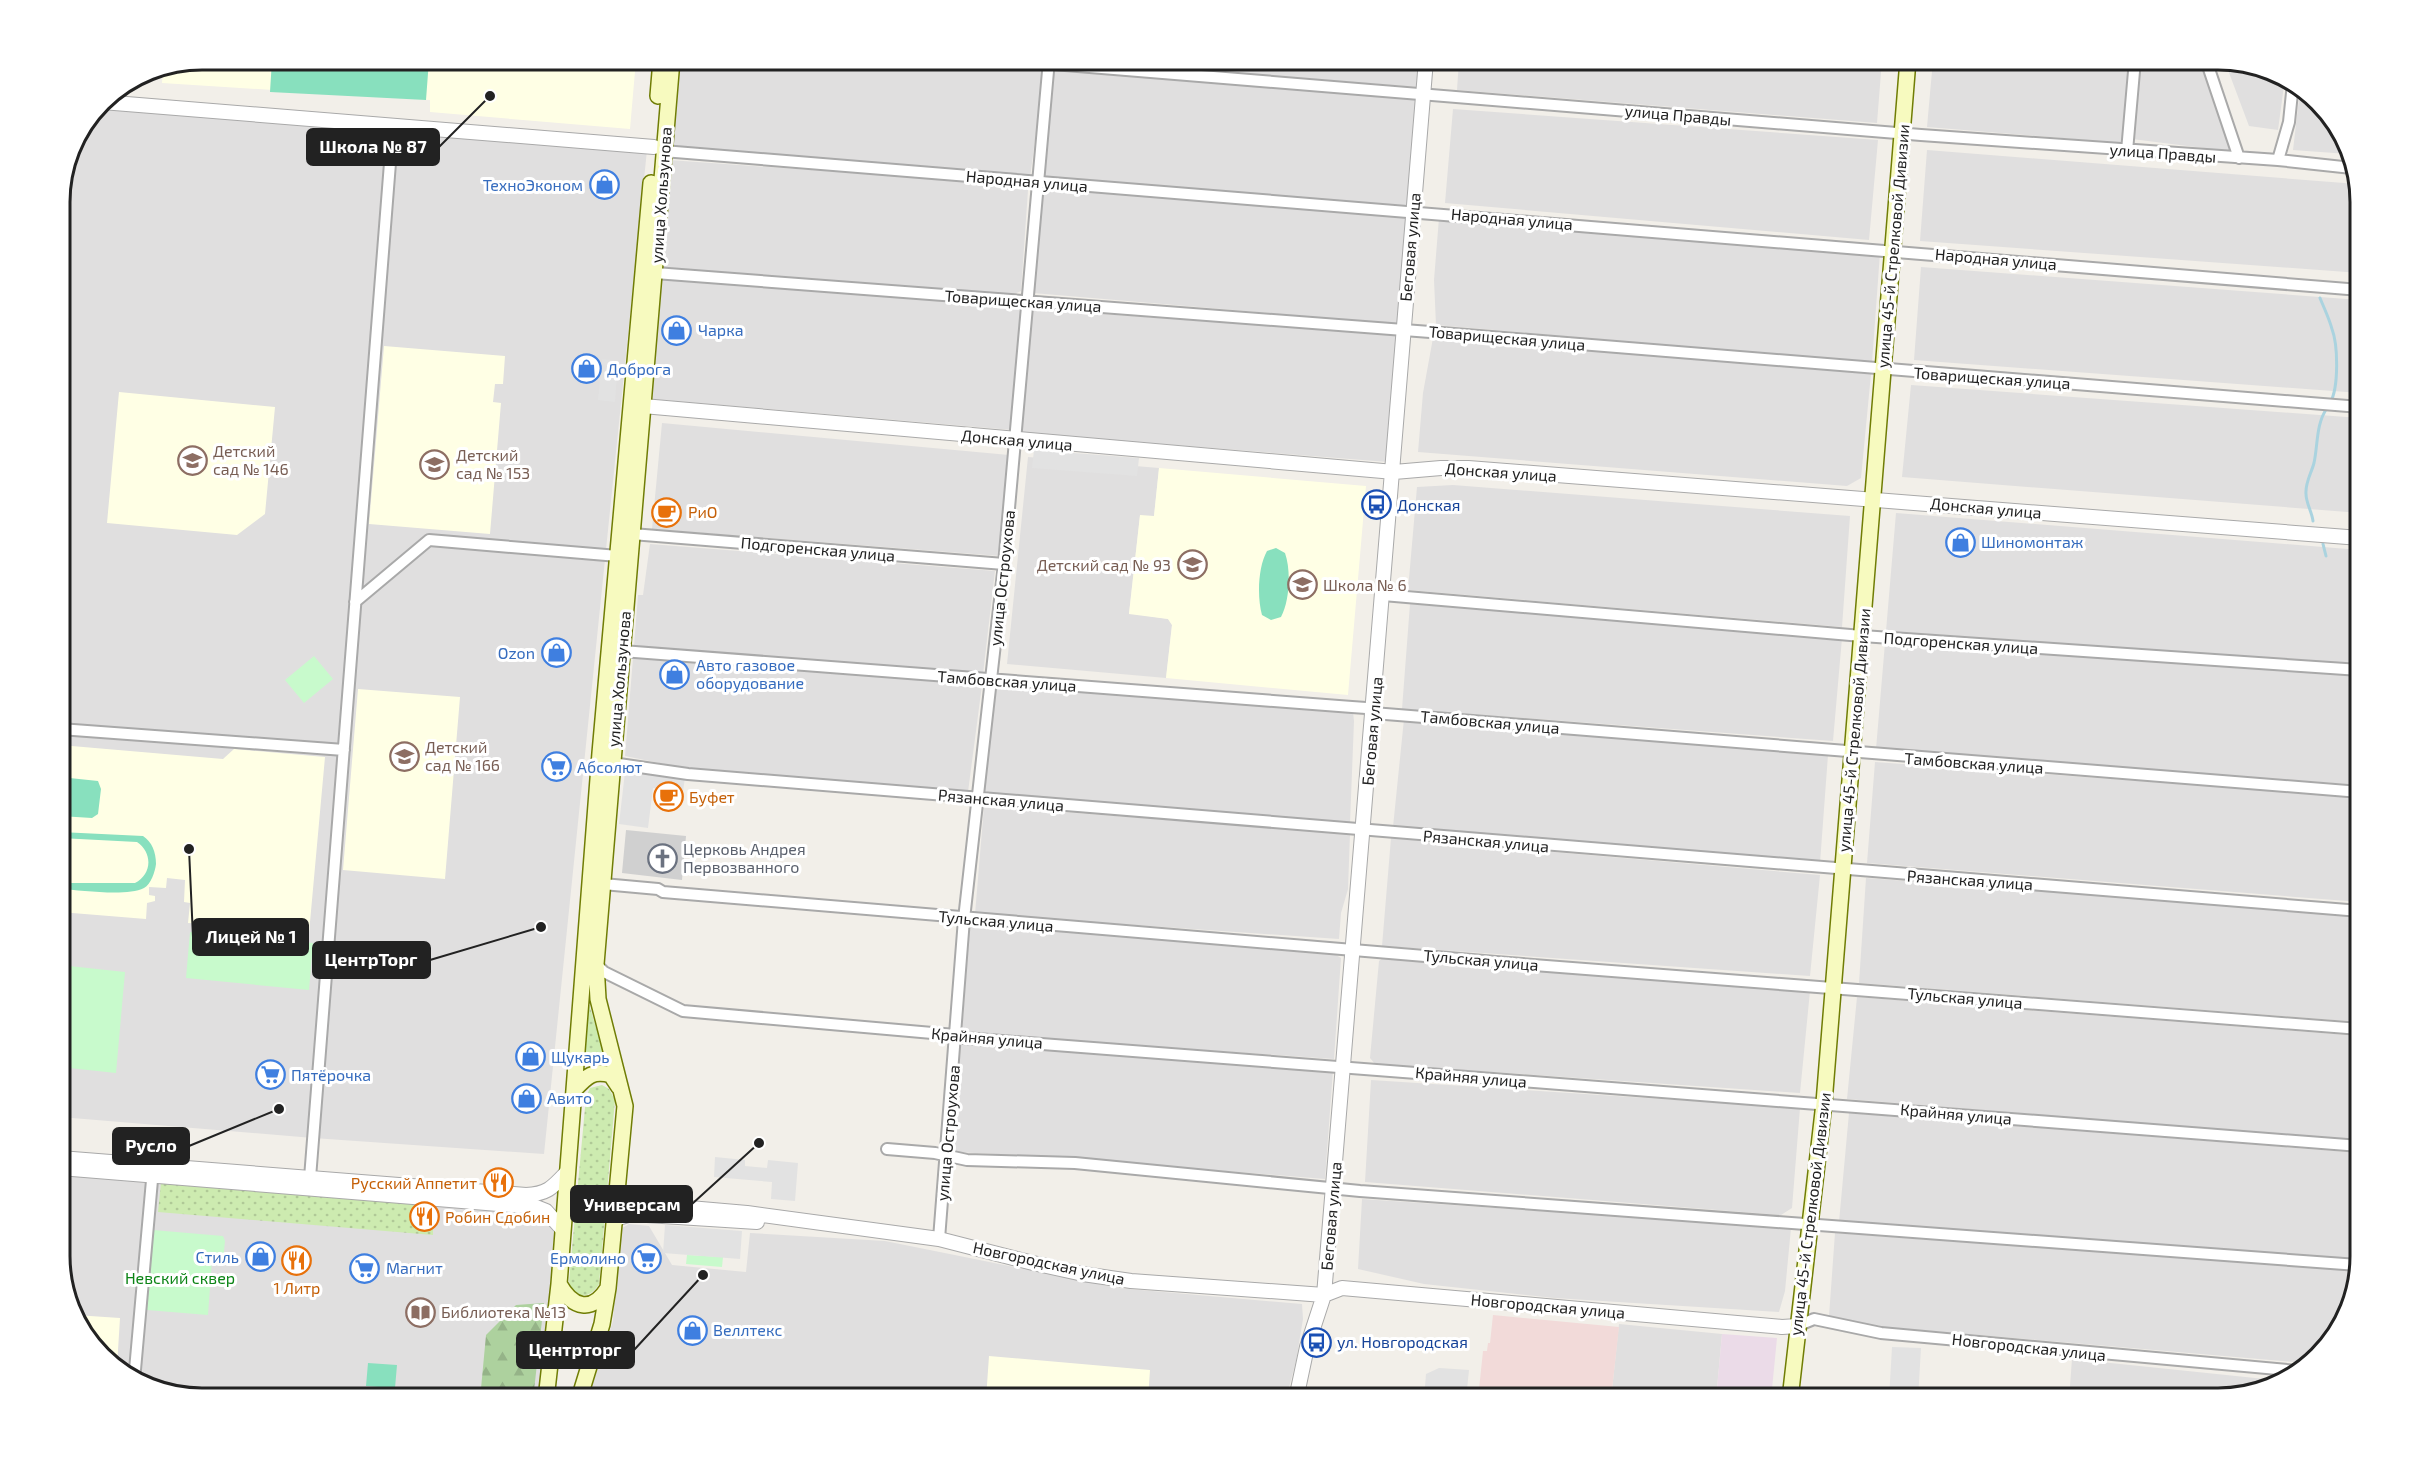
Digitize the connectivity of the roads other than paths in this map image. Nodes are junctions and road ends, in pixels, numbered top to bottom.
1 (1425, 70) edge
2 (1907, 70) edge
3 (2134, 70) edge
4 (2209, 70) edge
5 (661, 71) edge
6 (670, 71) edge
7 (1048, 71) edge
8 (1149, 71) edge
9 (1424, 94) junction
10 (2292, 94) edge
11 (115, 103) edge
12 (393, 125) junction
13 (1902, 134) junction
14 (659, 149) junction
15 (2127, 151) junction
16 (2239, 158) junction
17 (2278, 160) junction
18 (2345, 167) edge
19 (1039, 182) junction
20 (1413, 211) junction
21 (1893, 250) junction
22 (655, 273) junction
23 (2349, 289) edge
24 (1028, 302) junction
25 (1403, 330) junction
26 (1883, 369) junction
27 (637, 406) junction
28 (2349, 406) edge
29 (1016, 440) junction
30 (1394, 472) junction
31 (1873, 500) junction
32 (632, 534) junction
33 (2349, 537) edge
34 (618, 556) junction
35 (1005, 564) junction
36 (1383, 595) junction
37 (355, 602) junction
38 (1862, 636) junction
39 (622, 651) junction
40 (2349, 669) edge
41 (992, 679) junction
42 (1373, 713) junction
43 (71, 730) edge
44 (344, 750) junction
45 (1852, 753) junction
46 (612, 763) junction
47 (2350, 791) edge
48 (977, 798) junction
49 (1363, 830) junction
50 (1843, 870) junction
51 (603, 884) junction
52 (2350, 910) edge
53 (964, 919) junction
54 (1353, 949) junction
55 (596, 964) junction
56 (1833, 988) junction
57 (2350, 1028) edge
58 (955, 1035) junction
59 (1344, 1065) junction
60 (575, 1089) junction
61 (621, 1089) junction
62 (1824, 1103) junction
63 (2350, 1145) edge
64 (887, 1149) dead end
65 (946, 1156) junction
66 (71, 1160) edge
67 (71, 1168) edge
68 (152, 1171) junction
69 (568, 1171) junction
70 (310, 1178) junction
71 (1333, 1188) junction
72 (617, 1196) junction
73 (615, 1220) junction
74 (801, 1221) junction
75 (1811, 1223) junction
76 (563, 1230) junction
77 (939, 1239) junction
78 (2349, 1264) edge
79 (559, 1284) junction
80 (608, 1288) junction
81 (1324, 1296) junction
82 (1797, 1326) junction
83 (2286, 1370) edge
84 (136, 1371) edge
85 (547, 1388) edge
86 (582, 1388) edge
87 (1299, 1388) edge
88 (1791, 1388) edge

1 - 9 street, Беговая улица
2 - 13 main road, улица 45-й Стрелковой Дивизии
3 - 15 street
4 - 16 street
5 - 14 main road, улица Хользунова
6 - 14 main road, улица Хользунова
7 - 19 street, улица Остроухова
8 - 9 street, улица Правды
9 - 13 street, улица Правды
9 - 20 street, Беговая улица
10 - 17 street
11 - 12 street
12 - 14 street
12 - 37 street
13 - 15 street, улица Правды
13 - 21 main road, улица 45-й Стрелковой Дивизии
14 - 19 street, Народная улица
14 - 22 main road, улица Хользунова
14 - 27 main road, улица Хользунова
15 - 16 street, улица Правды
16 - 17 street, улица Правды
17 - 18 street, улица Правды
19 - 20 street, Народная улица
19 - 24 street, улица Остроухова
20 - 21 street, Народная улица
20 - 25 street, Беговая улица
21 - 23 street, Народная улица
21 - 26 main road, улица 45-й Стрелковой Дивизии
22 - 24 street, Товарищеская улица
22 - 27 main road, улица Хользунова
24 - 25 street, Товарищеская улица
24 - 29 street, улица Остроухова
25 - 26 street, Товарищеская улица
25 - 30 street, Беговая улица
26 - 28 street, Товарищеская улица
26 - 31 main road, улица 45-й Стрелковой Дивизии
27 - 29 street, Донская улица
27 - 32 main road, улица Хользунова
27 - 34 main road, улица Хользунова
29 - 30 street, Донская улица
29 - 35 street, улица Остроухова
30 - 31 street, Донская улица
30 - 36 street, Беговая улица
31 - 33 street, Донская улица
31 - 38 main road, улица 45-й Стрелковой Дивизии
32 - 35 street, Подгоренская улица
32 - 39 main road, улица Хользунова
34 - 37 street
34 - 60 main road, улица Хользунова
35 - 41 street, улица Остроухова
36 - 38 street, Подгоренская улица
36 - 42 street, Беговая улица
37 - 44 street
38 - 40 street, Подгоренская улица
38 - 45 main road, улица 45-й Стрелковой Дивизии
39 - 41 street, Тамбовская улица
39 - 46 main road, улица Хользунова
41 - 42 street, Тамбовская улица
41 - 48 street, улица Остроухова
42 - 45 street, Тамбовская улица
42 - 49 street, Беговая улица
43 - 44 street
44 - 70 street
45 - 47 street, Тамбовская улица
45 - 50 main road, улица 45-й Стрелковой Дивизии
46 - 48 street, Рязанская улица
46 - 51 main road, улица Хользунова
48 - 49 street, Рязанская улица
48 - 53 street, улица Остроухова
49 - 50 street, Рязанская улица
49 - 54 street, Беговая улица
50 - 52 street, Рязанская улица
50 - 56 main road, улица 45-й Стрелковой Дивизии
51 - 53 street, Тульская улица
51 - 55 main road, улица Хользунова
53 - 54 street, Тульская улица
53 - 58 street, улица Остроухова
54 - 56 street, Тульская улица
54 - 59 street, Беговая улица
55 - 58 street, Крайняя улица
55 - 61 main road, улица Хользунова
56 - 57 street, Тульская улица
56 - 62 main road, улица 45-й Стрелковой Дивизии
58 - 59 street, Крайняя улица
58 - 65 street, улица Остроухова
59 - 62 street, Крайняя улица
59 - 71 street, Беговая улица
60 - 61 main road
60 - 69 main road, улица Хользунова
61 - 72 main road, улица Хользунова
62 - 63 street, Крайняя улица
62 - 75 main road, улица 45-й Стрелковой Дивизии
64 - 65 street
65 - 71 street
65 - 77 street, улица Остроухова
66 - 68 street
67 - 68 street
68 - 70 street
68 - 76 street
68 - 84 street
69 - 70 street
69 - 76 main road, улица Хользунова
71 - 75 street
71 - 81 street, Беговая улица
72 - 73 main road, улица Хользунова
72 - 74 street, Новгородская улица
73 - 74 street, Новгородская улица
73 - 80 main road, улица Хользунова
74 - 77 street, Новгородская улица
75 - 78 street
75 - 82 main road, улица 45-й Стрелковой Дивизии
76 - 79 main road, улица Хользунова
77 - 81 street, Новгородская улица
79 - 80 main road
79 - 85 main road, улица Хользунова
80 - 86 main road, улица Хользунова
81 - 82 street, Новгородская улица
81 - 87 street, Беговая улица
82 - 83 street, Новгородская улица
82 - 88 main road, улица 45-й Стрелковой Дивизии

